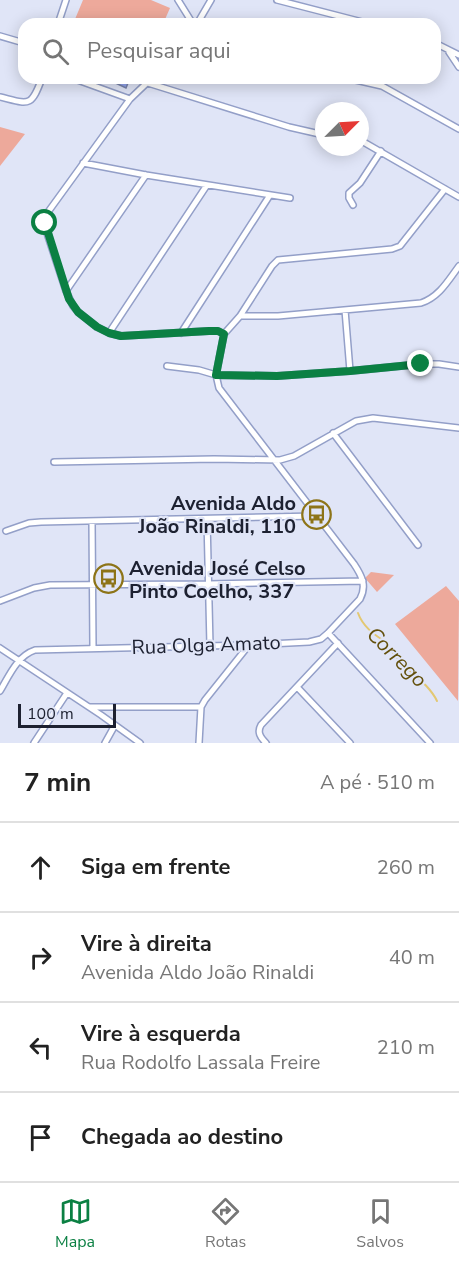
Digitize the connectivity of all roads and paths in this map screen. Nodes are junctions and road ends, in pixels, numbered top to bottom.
1 (66, 0) edge
2 (178, 0) edge
3 (211, 0) edge
4 (277, 0) edge
5 (298, 3) edge
6 (60, 18) edge
7 (191, 18) edge
8 (199, 18) edge
9 (349, 18) edge
10 (0, 36) edge
11 (18, 41) edge
12 (441, 46) edge
13 (448, 50) junction
14 (459, 55) edge
15 (459, 67) edge
16 (40, 84) edge
17 (89, 84) edge
18 (146, 84) edge
19 (162, 84) edge
20 (373, 84) edge
21 (0, 97) edge
22 (130, 99) junction
23 (459, 129) edge
24 (315, 133) edge
25 (369, 145) edge
26 (381, 151) junction
27 (83, 163) junction
28 (146, 175) junction
29 (207, 185) junction
30 (445, 189) junction
31 (270, 195) junction
32 (459, 197) edge
33 (290, 198) dead end
34 (353, 205) dead end
35 (459, 266) edge
36 (66, 291) junction
37 (345, 310) junction
38 (240, 316) junction
39 (109, 333) junction
40 (181, 333) junction
41 (224, 334) junction
42 (167, 366) dead end
43 (459, 367) edge
44 (350, 371) junction
45 (216, 375) junction
46 (459, 428) edge
47 (333, 433) junction
48 (273, 460) junction
49 (54, 462) dead end
50 (317, 516) junction
51 (207, 519) junction
52 (92, 521) junction
53 (6, 531) dead end
54 (418, 545) dead end
55 (363, 580) junction
56 (91, 584) junction
57 (209, 584) junction
58 (0, 601) edge
59 (328, 633) junction
60 (338, 643) junction
61 (249, 645) junction
62 (210, 646) junction
63 (0, 648) edge
64 (93, 648) junction
65 (19, 660) junction
66 (297, 687) junction
67 (0, 691) edge
68 (68, 693) junction
69 (88, 707) junction
70 (201, 707) junction
71 (116, 725) junction
72 (34, 743) edge
73 (105, 743) edge
74 (140, 743) edge
75 (199, 743) edge
76 (266, 743) edge
77 (350, 743) edge
78 (430, 743) edge

1 - 6 street
2 - 7 street
3 - 8 street
4 - 5 street
5 - 9 street
10 - 11 street
12 - 13 street
13 - 14 street
13 - 15 street
16 - 21 street
17 - 22 street
18 - 22 street
19 - 24 street
20 - 23 street
22 - 27 street
25 - 26 street
26 - 30 street
26 - 34 street
27 - 28 street
27 - 36 street
28 - 29 street
28 - 36 street
29 - 31 street
29 - 39 street
30 - 32 street
30 - 38 street
31 - 33 street
31 - 40 street
35 - 37 street
36 - 39 street
37 - 38 street
37 - 44 street
38 - 41 street
39 - 40 street
40 - 41 street
41 - 45 street
42 - 45 street
43 - 44 street
44 - 45 street
45 - 48 street
46 - 47 street
47 - 48 street
47 - 54 street
48 - 49 street
48 - 50 street
50 - 51 street
50 - 55 street
51 - 52 street
51 - 57 street
52 - 53 street
52 - 56 street
55 - 57 street
55 - 59 street, Rua Olga Amato
56 - 57 street
56 - 58 street
56 - 64 street
57 - 62 street
59 - 60 street
59 - 61 street, Rua Olga Amato
60 - 66 street
60 - 78 street
61 - 62 street, Rua Olga Amato
61 - 70 street
62 - 64 street, Rua Olga Amato
63 - 65 street
64 - 65 street, Rua Olga Amato
65 - 67 street
65 - 68 street
66 - 76 street
66 - 77 street
68 - 69 street
68 - 72 street
69 - 70 street
69 - 71 street
70 - 75 street
71 - 73 street
71 - 74 street

